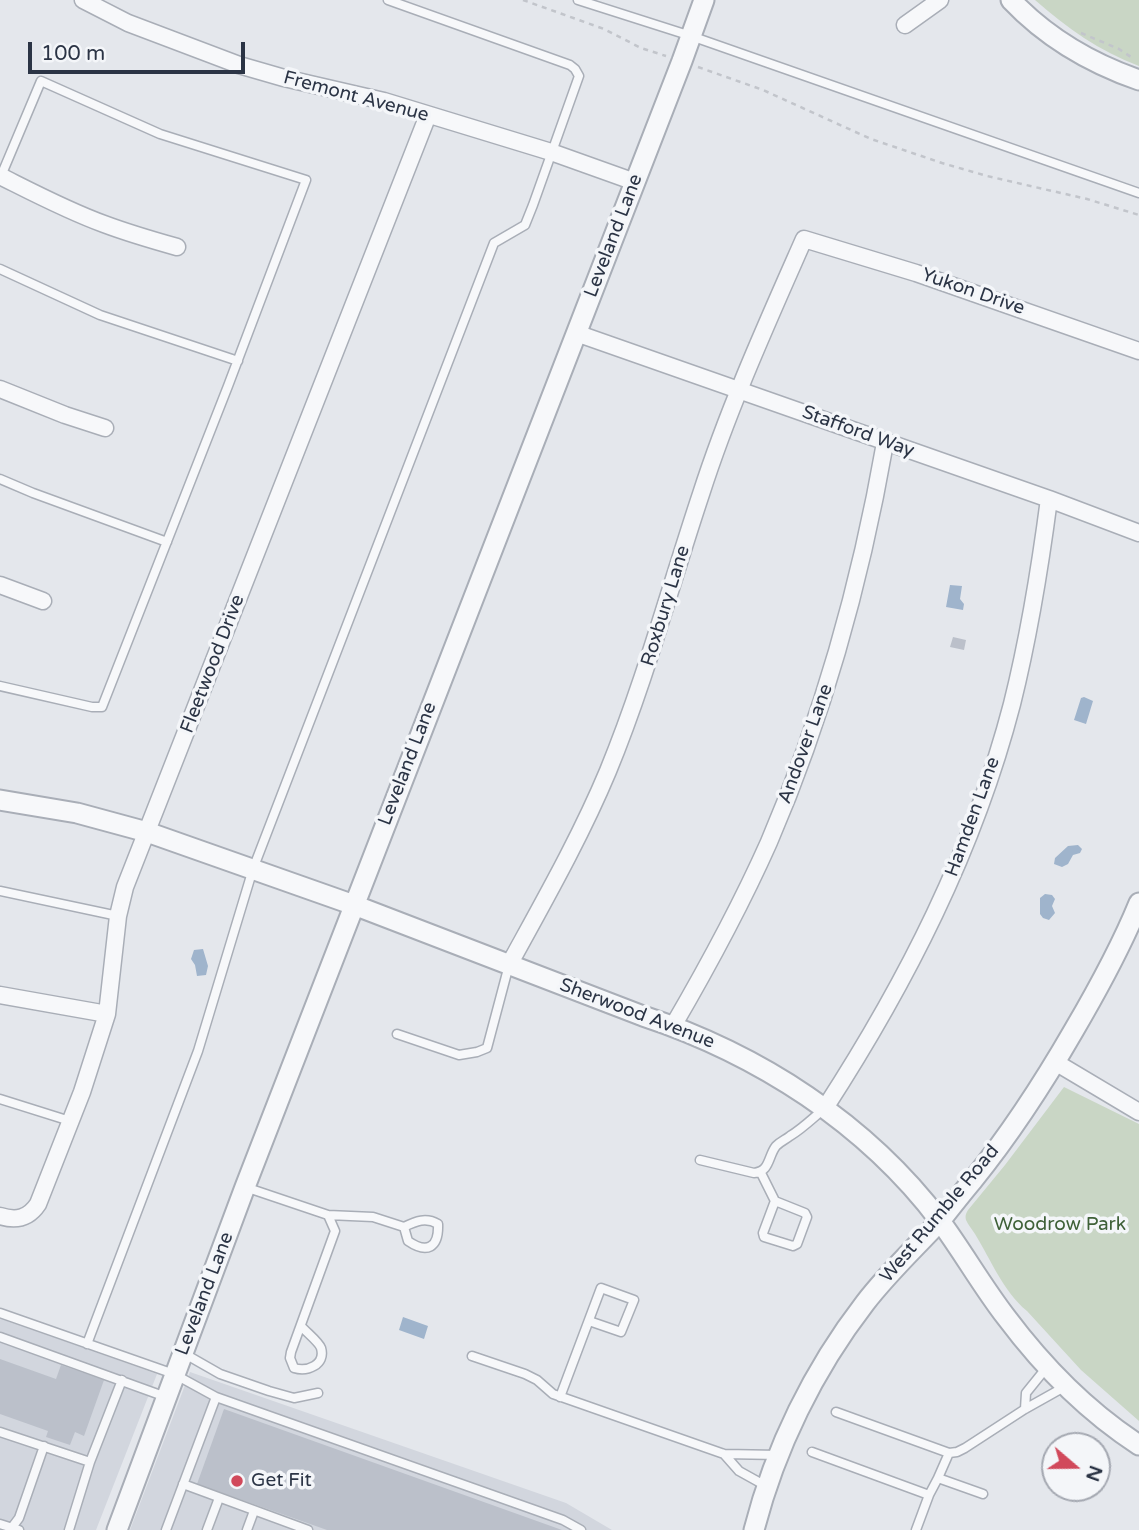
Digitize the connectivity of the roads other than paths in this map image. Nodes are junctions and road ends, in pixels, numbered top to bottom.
1 (83, 0) edge
2 (388, 0) edge
3 (578, 0) edge
4 (704, 0) edge
5 (940, 0) edge
6 (1011, 0) edge
7 (905, 25) dead end
8 (691, 36) junction
9 (1139, 80) edge
10 (428, 115) junction
11 (551, 152) junction
12 (0, 177) edge
13 (635, 182) junction
14 (1139, 193) edge
15 (804, 239) joint
16 (177, 247) dead end
17 (0, 269) edge
18 (576, 333) junction
19 (1139, 351) edge
20 (238, 361) junction
21 (0, 389) edge
22 (738, 389) junction
23 (105, 428) dead end
24 (884, 443) junction
25 (0, 479) edge
26 (1049, 499) junction
27 (1139, 533) edge
28 (167, 542) junction
29 (0, 585) edge
30 (43, 601) dead end
31 (0, 686) edge
32 (0, 800) edge
33 (147, 832) junction
34 (253, 869) junction
35 (0, 891) edge
36 (1139, 903) edge
37 (354, 905) junction
38 (118, 916) junction
39 (1134, 928) edge
40 (509, 965) junction
41 (0, 995) edge
42 (107, 1014) junction
43 (673, 1026) junction
44 (397, 1034) dead end
45 (1055, 1062) junction
46 (0, 1099) edge
47 (825, 1108) junction
48 (1139, 1112) edge
49 (70, 1121) junction
50 (700, 1160) dead end
51 (761, 1173) junction
52 (245, 1187) junction
53 (775, 1201) junction
54 (328, 1215) junction
55 (0, 1216) edge
56 (940, 1221) junction
57 (404, 1227) junction
58 (0, 1314) edge
59 (589, 1321) junction
60 (301, 1326) junction
61 (0, 1337) edge
62 (87, 1344) junction
63 (182, 1353) junction
64 (472, 1356) dead end
65 (1048, 1366) junction
66 (174, 1374) junction
67 (122, 1380) junction
68 (1066, 1386) junction
69 (318, 1393) dead end
70 (166, 1397) junction
71 (216, 1397) junction
72 (560, 1397) junction
73 (1025, 1409) junction
74 (836, 1412) dead end
75 (1, 1434) edge
76 (1139, 1445) edge
77 (44, 1446) junction
78 (812, 1451) dead end
79 (949, 1453) junction
80 (724, 1454) junction
81 (779, 1455) junction
82 (90, 1462) junction
83 (938, 1478) junction
84 (183, 1484) junction
85 (767, 1486) junction
86 (929, 1494) junction
87 (983, 1494) dead end
88 (219, 1498) junction
89 (254, 1511) junction
90 (0, 1524) edge
91 (288, 1527) edge
92 (13, 1529) edge
93 (69, 1530) edge
94 (117, 1530) edge
95 (166, 1530) edge
96 (207, 1530) edge
97 (247, 1530) edge
98 (308, 1530) edge
99 (582, 1530) edge
100 (754, 1530) edge
101 (916, 1530) edge

1 - 10 street, Fremont Avenue
2 - 11 lane
3 - 8 lane
4 - 8 street, Leveland Lane
5 - 7 street
6 - 9 street
8 - 13 street, Leveland Lane
8 - 14 lane
10 - 11 street, Fremont Avenue
10 - 33 street, Fleetwood Drive
11 - 13 street, Fremont Avenue
11 - 34 lane
12 - 16 street
12 - 20 lane
13 - 18 street, Leveland Lane
15 - 19 street, Yukon Drive
15 - 22 street, Roxbury Lane
17 - 20 lane
18 - 22 street, Stafford Way
18 - 37 street, Leveland Lane
20 - 28 lane
21 - 23 street
22 - 24 street, Stafford Way
22 - 40 street, Roxbury Lane
24 - 26 street, Stafford Way
24 - 43 street, Andover Lane
25 - 28 lane
26 - 27 street, Stafford Way
26 - 47 street, Hamden Lane
28 - 31 lane
29 - 30 street
32 - 33 street, Sherwood Avenue
33 - 34 street, Sherwood Avenue
33 - 38 street, Fleetwood Drive
34 - 37 street, Sherwood Avenue
34 - 62 lane
35 - 38 lane
36 - 39 street, West Rumble Road
37 - 40 street, Sherwood Avenue
37 - 52 street, Leveland Lane
38 - 42 street, Fleetwood Drive
39 - 45 street, West Rumble Road
40 - 43 street, Sherwood Avenue
40 - 44 lane
41 - 42 street
42 - 49 street, Fleetwood Drive
43 - 47 street, Sherwood Avenue
45 - 48 street
45 - 56 street, West Rumble Road
46 - 49 lane
47 - 51 lane
47 - 56 street, Sherwood Avenue
49 - 55 street, Fleetwood Drive
50 - 51 lane
51 - 53 lane
52 - 54 lane
52 - 63 street, Leveland Lane
53 - 53 lane
54 - 57 lane
54 - 60 lane
56 - 65 street, Sherwood Avenue
56 - 81 street, West Rumble Road
57 - 57 lane
58 - 62 lane
59 - 59 lane
59 - 72 lane
60 - 60 lane
61 - 67 lane
62 - 66 lane
63 - 66 street, Leveland Lane
63 - 69 lane
64 - 72 lane
65 - 68 street, Sherwood Avenue
65 - 73 lane
66 - 70 street, Leveland Lane
66 - 71 lane
67 - 70 lane
67 - 82 lane
68 - 73 lane
68 - 76 street, Sherwood Avenue
70 - 94 street, Leveland Lane
71 - 84 lane
71 - 99 lane
72 - 80 lane
73 - 79 lane
74 - 79 lane
75 - 77 lane
77 - 82 lane
77 - 92 lane
78 - 86 lane
79 - 83 lane
80 - 81 lane
80 - 85 lane
81 - 85 street, West Rumble Road
82 - 93 lane
83 - 86 lane
83 - 87 lane
84 - 88 lane
84 - 95 lane
85 - 100 street, West Rumble Road
86 - 101 lane
88 - 89 lane
88 - 96 lane
89 - 91 lane
89 - 97 lane
90 - 92 lane
91 - 98 lane

